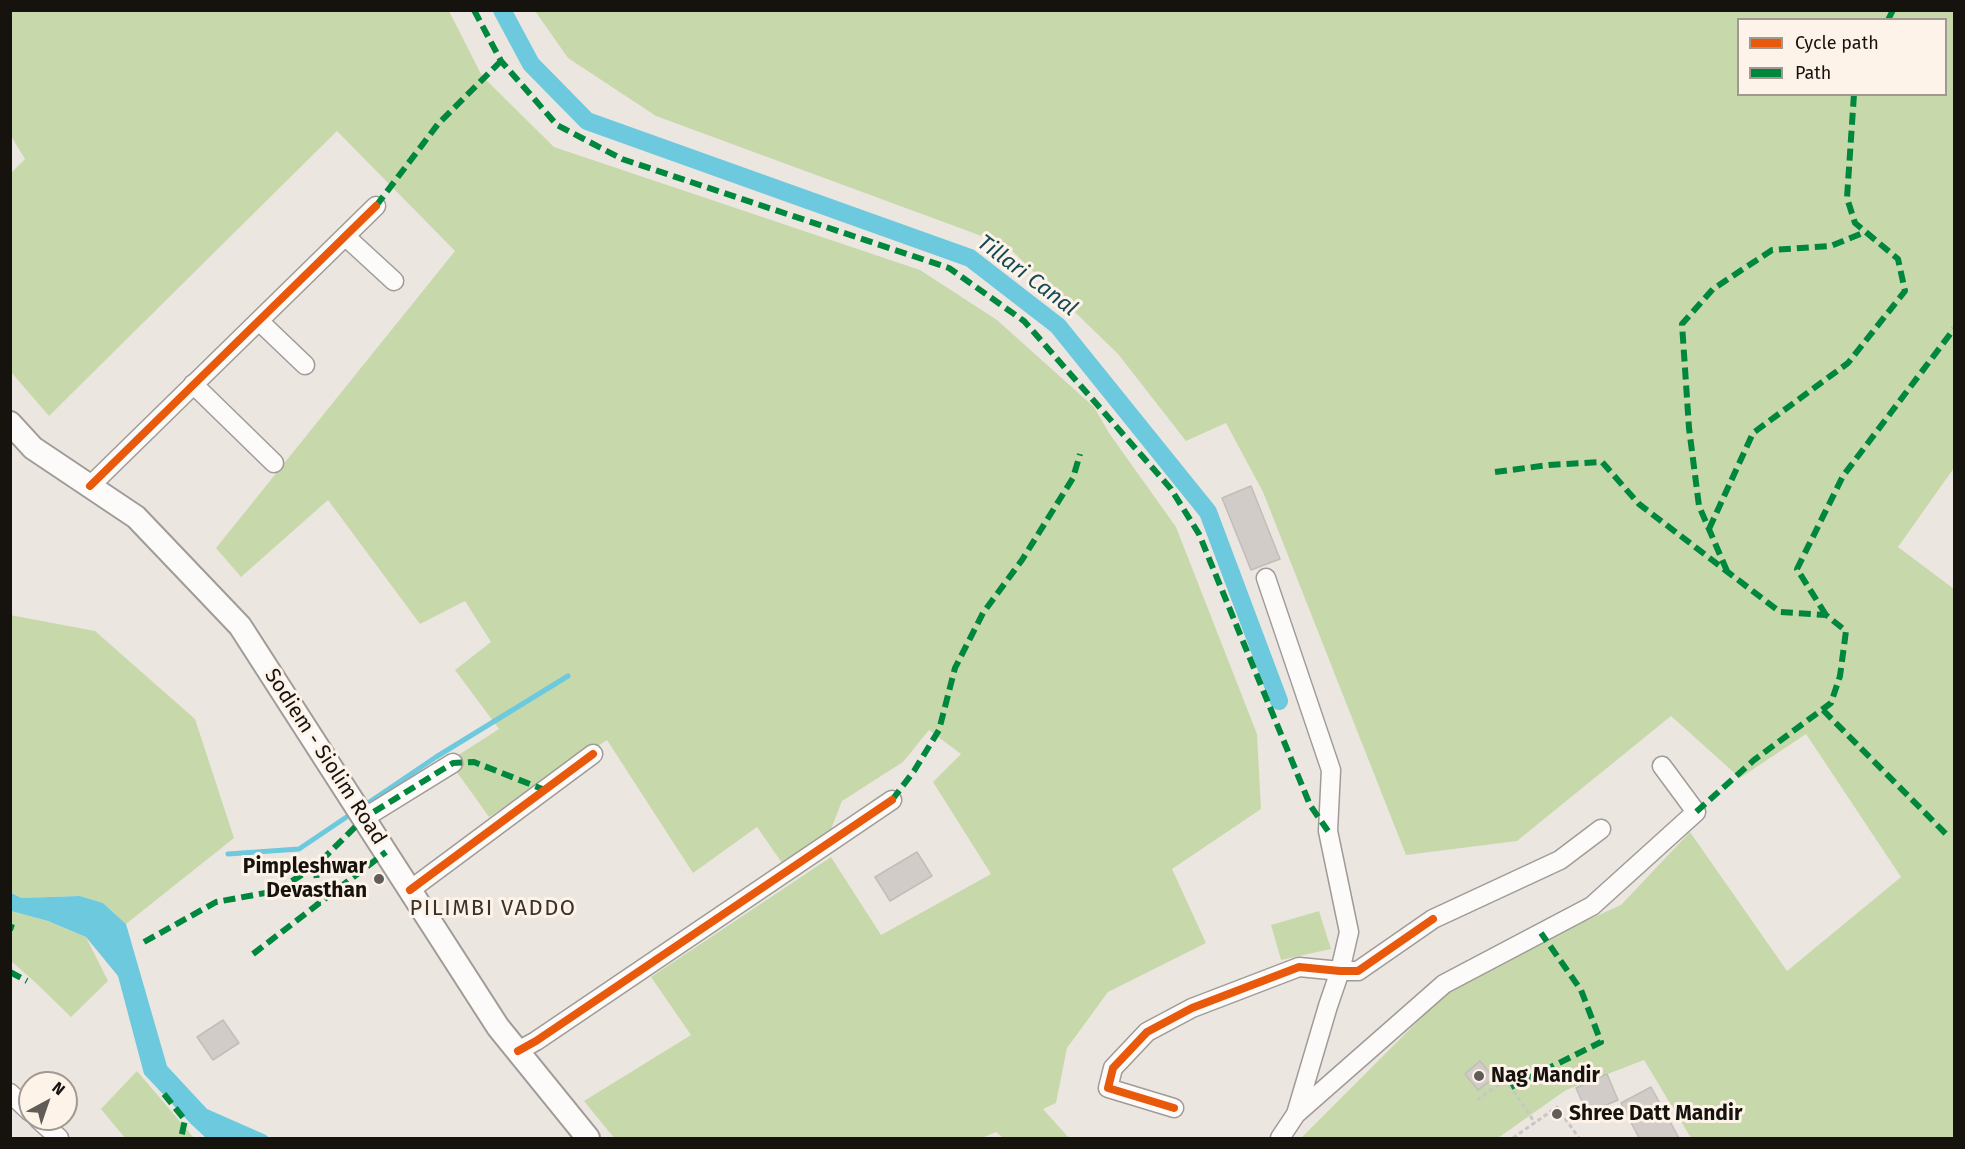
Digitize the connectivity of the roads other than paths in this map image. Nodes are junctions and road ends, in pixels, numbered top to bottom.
1 (376, 206) dead end
2 (345, 236) junction
3 (394, 281) dead end
4 (259, 321) junction
5 (305, 364) dead end
6 (193, 384) junction
7 (10, 423) edge
8 (274, 463) dead end
9 (90, 486) junction
10 (1266, 578) dead end
11 (593, 754) dead end
12 (453, 763) dead end
13 (1662, 766) dead end
14 (892, 800) dead end
15 (364, 818) junction
16 (1601, 829) dead end
17 (410, 890) junction
18 (650, 953) dead end
19 (1340, 971) junction
20 (515, 1048) junction
21 (1174, 1108) dead end
22 (1296, 1114) junction
23 (588, 1138) edge
24 (1280, 1138) edge

1 - 2 street
2 - 3 street
2 - 4 street
4 - 5 street
4 - 6 street
6 - 8 street
6 - 9 street
7 - 9 main road, Sodiem - Siolim Road
9 - 15 main road, Sodiem - Siolim Road
10 - 19 street
11 - 17 street
12 - 15 street
13 - 22 street
14 - 20 street
15 - 17 main road, Sodiem - Siolim Road
16 - 19 street
17 - 20 main road, Sodiem - Siolim Road
18 - 20 street
19 - 21 street
19 - 22 street
20 - 23 main road, Sodiem - Siolim Road
22 - 24 street

